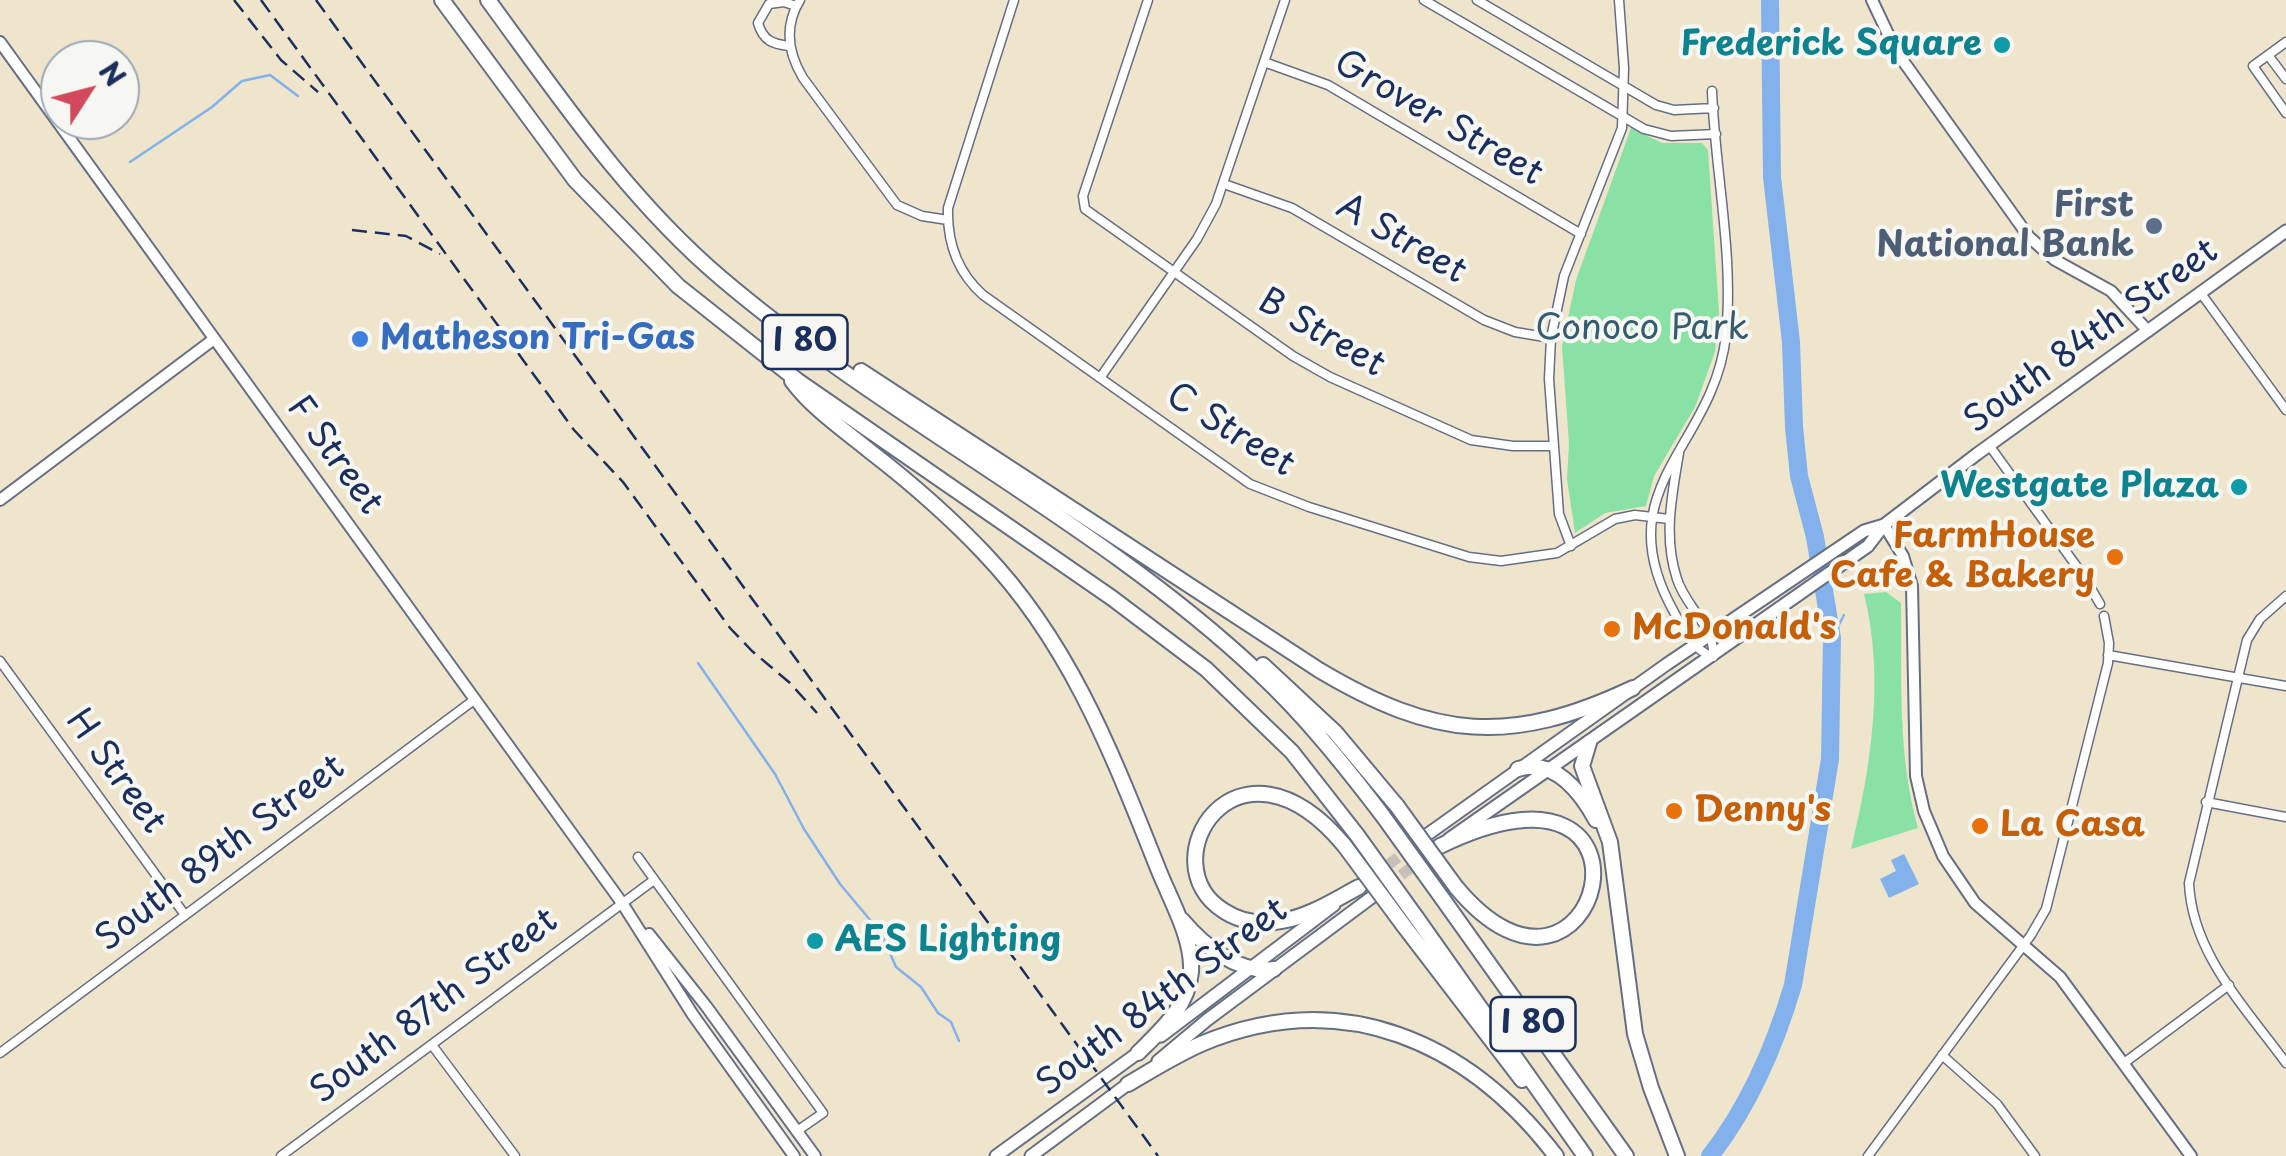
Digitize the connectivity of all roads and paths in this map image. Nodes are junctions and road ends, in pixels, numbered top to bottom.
1 (442, 0) edge
2 (488, 0) edge
3 (1014, 0) edge
4 (1148, 0) edge
5 (1285, 0) edge
6 (1424, 0) edge
7 (1477, 0) edge
8 (1618, 0) edge
9 (1872, 0) edge
10 (798, 3) edge
11 (0, 42) edge
12 (2286, 42) edge
13 (790, 46) junction
14 (2268, 55) junction
15 (1264, 62) junction
16 (2286, 79) edge
17 (1624, 87) junction
18 (1712, 91) dead end
19 (1714, 108) junction
20 (2286, 113) edge
21 (1623, 117) junction
22 (1716, 134) junction
23 (1224, 184) junction
24 (948, 220) junction
25 (2286, 232) edge
26 (1580, 234) junction
27 (1174, 273) junction
28 (734, 289) junction
29 (2200, 292) junction
30 (2148, 331) junction
31 (1551, 338) junction
32 (214, 339) junction
33 (782, 369) junction
34 (1100, 378) junction
35 (2286, 410) edge
36 (1554, 446) junction
37 (1989, 446) junction
38 (1679, 453) junction
39 (0, 500) edge
40 (1652, 515) junction
41 (1669, 519) junction
42 (1884, 524) junction
43 (1571, 546) junction
44 (2286, 596) edge
45 (2100, 604) dead end
46 (1189, 613) junction
47 (2104, 616) dead end
48 (1710, 636) junction
49 (1695, 646) junction
50 (2108, 655) junction
51 (1712, 657) junction
52 (0, 661) edge
53 (2236, 678) junction
54 (2286, 686) edge
55 (1633, 688) junction
56 (474, 700) junction
57 (1589, 743) junction
58 (1518, 770) junction
59 (1550, 770) junction
60 (2206, 802) junction
61 (2286, 817) edge
62 (1428, 834) tunnel mouth
63 (1439, 847) joint
64 (638, 857) dead end
65 (1612, 862) junction
66 (654, 880) junction
67 (1361, 885) joint
68 (1168, 893) junction
69 (1372, 897) dead end
70 (622, 903) junction
71 (185, 915) junction
72 (1410, 921) junction
73 (2023, 945) junction
74 (1250, 968) junction
75 (1274, 969) junction
76 (2229, 985) junction
77 (432, 1045) junction
78 (0, 1053) edge
79 (1138, 1053) junction
80 (1942, 1055) junction
81 (2286, 1063) edge
82 (2124, 1064) junction
83 (1128, 1084) junction
84 (797, 1131) junction
85 (1625, 1154) edge
86 (282, 1156) edge
87 (515, 1156) edge
88 (794, 1156) edge
89 (815, 1156) edge
90 (996, 1156) edge
91 (1031, 1156) edge
92 (1556, 1156) edge
93 (1584, 1156) edge
94 (1677, 1156) edge
95 (1869, 1156) edge
96 (2035, 1156) edge
97 (2191, 1156) edge

1 - 33 highway, I 80
2 - 28 highway, I 80
3 - 24 street
4 - 27 street, B Street
5 - 15 street
6 - 21 street
7 - 17 street
8 - 17 street
9 - 30 street
10 - 13 street
10 - 13 street
11 - 32 street, F Street
12 - 14 street
13 - 24 street
14 - 16 street
14 - 20 street
15 - 23 street
15 - 26 street, Grover Street
17 - 19 street
17 - 21 street
18 - 19 street
19 - 22 street
21 - 22 street
21 - 26 street
22 - 38 street
23 - 27 street
23 - 31 street, A Street
24 - 34 street, C Street
25 - 29 main road, South 84th Street
26 - 31 street
27 - 34 street
27 - 36 street, B Street
28 - 46 highway, I 80
28 - 55 highway
29 - 30 main road, South 84th Street
29 - 35 street
30 - 37 main road, South 84th Street
31 - 36 street
32 - 39 street
32 - 56 street, F Street
33 - 68 highway
33 - 72 highway, I 80, bridge
34 - 43 street, C Street
36 - 43 street
37 - 42 main road, South 84th Street
37 - 45 street
38 - 40 street
38 - 41 street
40 - 41 street, C Street
40 - 43 street, C Street
40 - 49 street
41 - 48 street
42 - 48 main road, South 84th Street
42 - 51 main road, South 84th Street
42 - 73 street
44 - 53 street
46 - 63 highway, bridge
46 - 85 highway, I 80, bridge
47 - 50 street
48 - 49 main road, South 84th Street
48 - 51 street
49 - 51 street
49 - 55 main road, South 84th Street
50 - 53 street
50 - 73 street
51 - 57 main road, South 84th Street
52 - 71 street, H Street
53 - 54 street
53 - 60 street
55 - 58 main road, South 84th Street
56 - 70 street, F Street
56 - 71 street, South 89th Street
57 - 59 main road, South 84th Street
57 - 65 highway
58 - 59 highway
58 - 62 main road, South 84th Street
59 - 63 main road, South 84th Street
59 - 65 highway
60 - 61 street
60 - 76 street
64 - 66 street
65 - 94 highway
66 - 70 street, South 87th Street
66 - 84 street
67 - 72 highway, bridge
67 - 74 main road, South 84th Street
68 - 74 highway
68 - 79 highway
69 - 75 main road, South 84th Street
70 - 77 street, South 87th Street
70 - 84 street, F Street
70 - 88 street, F Street
71 - 78 street, South 89th Street
72 - 93 highway, I 80
73 - 80 street
73 - 82 street
74 - 75 highway
74 - 79 main road, South 84th Street
75 - 83 main road, South 84th Street
76 - 81 street
76 - 82 street
77 - 86 street, South 87th Street
77 - 87 street
79 - 90 main road, South 84th Street
80 - 95 street
80 - 96 street
82 - 97 street
83 - 91 main road, South 84th Street
83 - 92 highway
84 - 89 street, F Street

